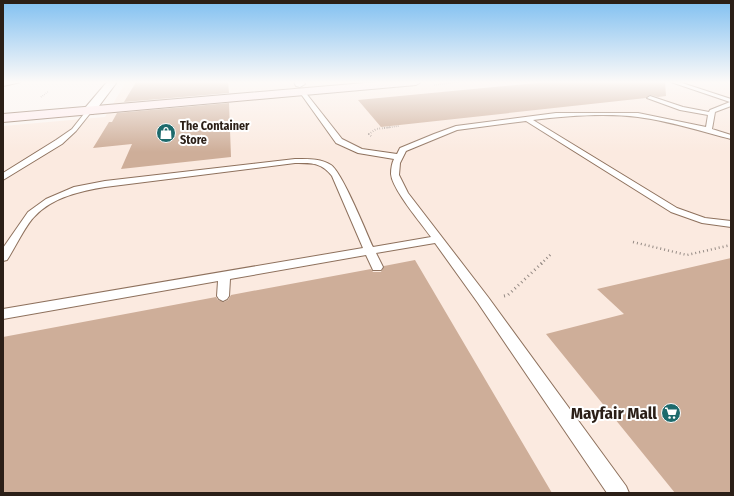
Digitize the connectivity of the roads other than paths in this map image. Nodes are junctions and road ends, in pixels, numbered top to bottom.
1 (102, 105) edge
2 (114, 105) edge
3 (314, 105) edge
4 (670, 105) edge
5 (728, 105) edge
6 (93, 106) junction
7 (3, 110) edge
8 (711, 114) junction
9 (3, 118) edge
10 (474, 118) dead end
11 (527, 119) junction
12 (483, 125) junction
13 (709, 130) junction
14 (731, 137) edge
15 (400, 157) junction
16 (3, 177) edge
17 (731, 224) edge
18 (438, 239) junction
19 (370, 250) junction
20 (3, 257) edge
21 (377, 267) dead end
22 (224, 276) junction
23 (224, 296) dead end
24 (3, 314) edge
25 (619, 493) edge

1 - 6 main road
2 - 6 main road
3 - 15 lane
4 - 8 lane
5 - 8 lane
6 - 7 main road
6 - 9 main road
6 - 16 lane
8 - 13 lane
10 - 12 lane
11 - 12 lane
11 - 13 lane
11 - 17 lane
12 - 15 lane
13 - 14 lane
15 - 18 lane
18 - 19 lane
18 - 25 lane
19 - 20 lane
19 - 21 lane
19 - 22 lane
22 - 23 lane
22 - 24 lane

